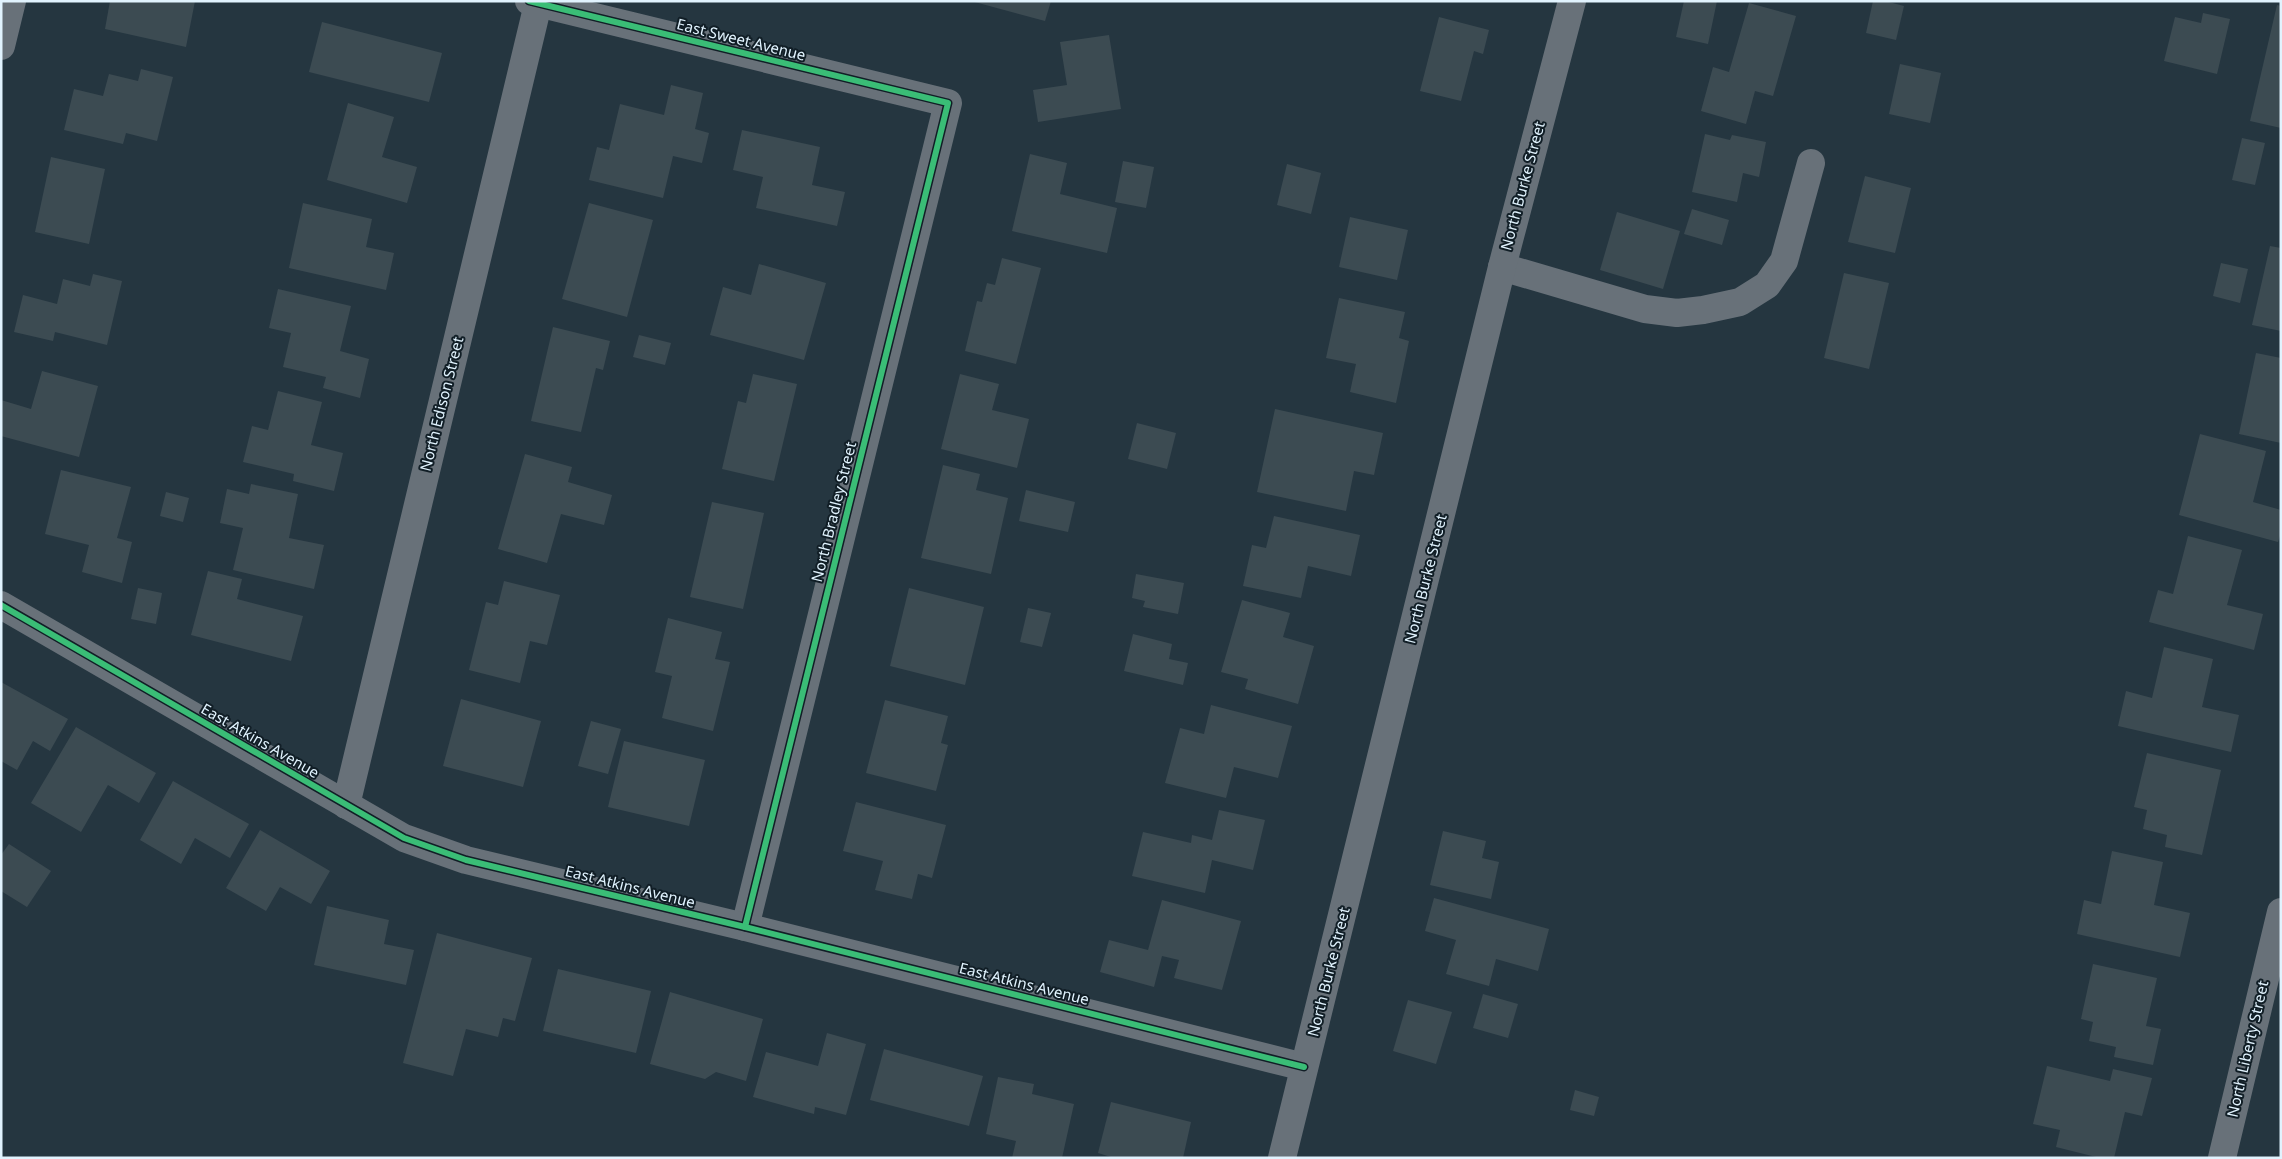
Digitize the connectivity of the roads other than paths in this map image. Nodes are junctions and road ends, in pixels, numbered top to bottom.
1 (12, 1) edge
2 (1572, 1) edge
3 (533, 2) edge
4 (1, 46) edge
5 (948, 103) joint
6 (1811, 163) dead end
7 (1502, 267) junction
8 (1, 605) edge
9 (346, 805) junction
10 (2281, 912) edge
11 (745, 927) junction
12 (1304, 1067) junction
13 (1282, 1158) edge
14 (2222, 1158) edge

1 - 4 street
2 - 7 street, North Burke Street
3 - 5 street, East Sweet Avenue
3 - 9 street, North Edison Street
5 - 11 street, North Bradley Street
6 - 7 street
7 - 12 street, North Burke Street
8 - 9 street, East Atkins Avenue
9 - 11 street, East Atkins Avenue
10 - 14 street, North Liberty Street
11 - 12 street, East Atkins Avenue
12 - 13 street, North Burke Street

